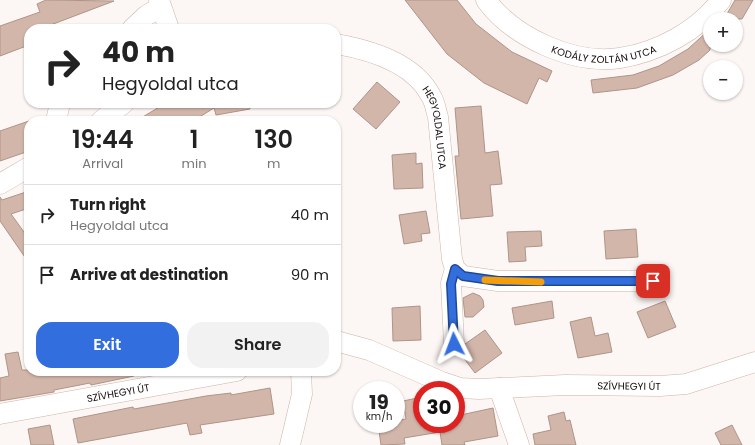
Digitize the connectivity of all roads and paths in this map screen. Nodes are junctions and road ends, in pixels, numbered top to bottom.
1 (486, 0) edge
2 (721, 0) edge
3 (160, 3) edge
4 (137, 24) edge
5 (167, 24) edge
6 (341, 45) edge
7 (118, 108) edge
8 (107, 116) edge
9 (24, 170) edge
10 (0, 184) edge
11 (455, 269) junction
12 (653, 281) dead end
13 (341, 342) edge
14 (454, 344) dead end
15 (755, 362) edge
16 (209, 376) edge
17 (301, 376) edge
18 (499, 388) junction
19 (0, 414) edge
20 (290, 445) edge
21 (519, 445) edge

1 - 2 street, KODÁLY ZOLTÁN UTCA
3 - 4 street
3 - 5 street
6 - 11 street, HEGYOLDAL UTCA
7 - 8 street
9 - 10 street
11 - 12 street
11 - 14 street, HEGYOLDAL UTCA
13 - 18 street, SZÍVHEGYI ÚT
15 - 18 street, SZÍVHEGYI ÚT
16 - 19 street, SZÍVHEGYI ÚT
17 - 20 street
18 - 21 street

